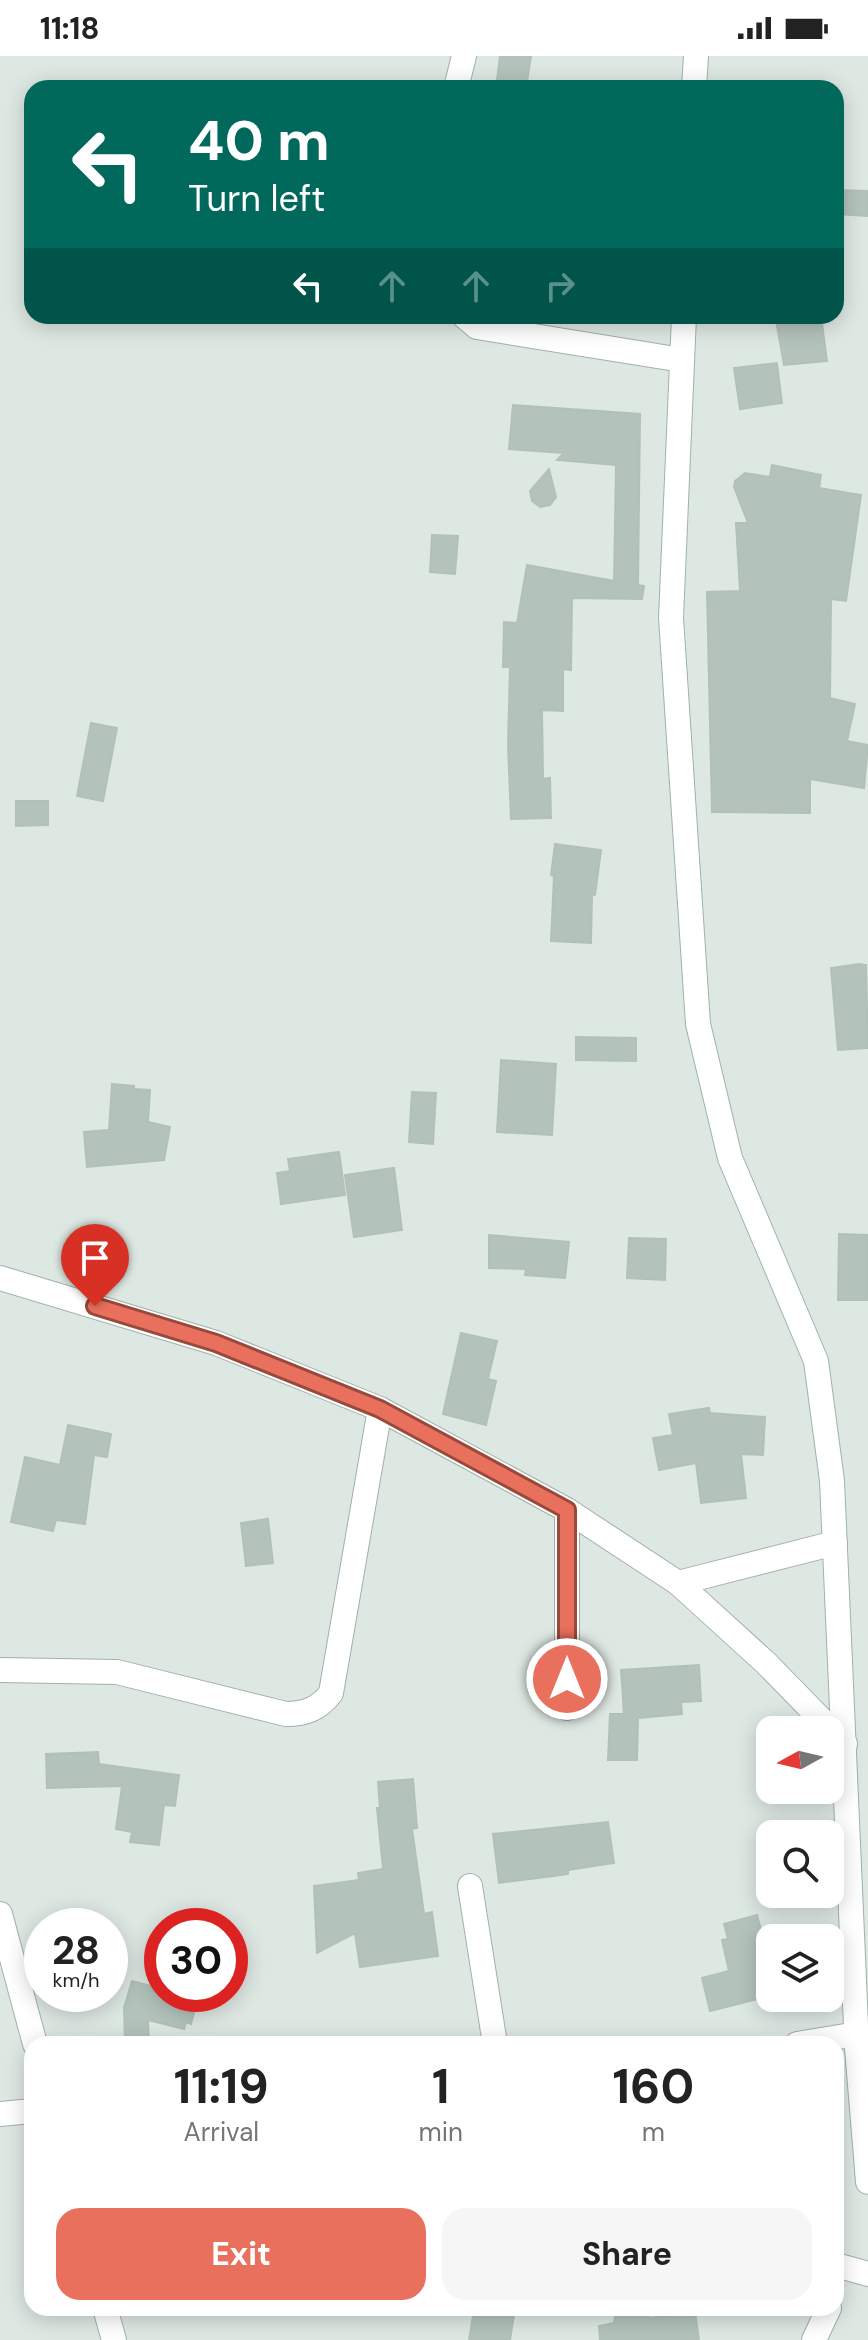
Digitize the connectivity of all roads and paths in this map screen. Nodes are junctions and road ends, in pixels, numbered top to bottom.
1 (464, 56) edge
2 (696, 56) edge
3 (458, 80) edge
4 (694, 80) edge
5 (473, 324) edge
6 (684, 324) edge
7 (682, 360) junction
8 (0, 1278) edge
9 (380, 1409) junction
10 (567, 1510) junction
11 (835, 1543) junction
12 (678, 1583) junction
13 (0, 1670) edge
14 (567, 1708) dead end
15 (845, 1744) junction
16 (470, 1886) dead end
17 (0, 1914) edge
18 (33, 2036) edge
19 (494, 2036) edge
20 (861, 2040) edge
21 (24, 2112) edge
22 (0, 2114) edge
23 (868, 2182) edge
24 (107, 2316) edge
25 (825, 2316) edge
26 (114, 2340) edge
27 (814, 2340) edge

1 - 3 street
2 - 4 street
5 - 7 street
6 - 7 street
7 - 11 street
8 - 9 street
9 - 10 street
9 - 13 street
10 - 12 street
10 - 14 street
11 - 12 street
11 - 15 street
12 - 15 street
15 - 20 street
16 - 19 street
17 - 18 street
20 - 23 street
21 - 22 street
24 - 26 street
25 - 27 street

